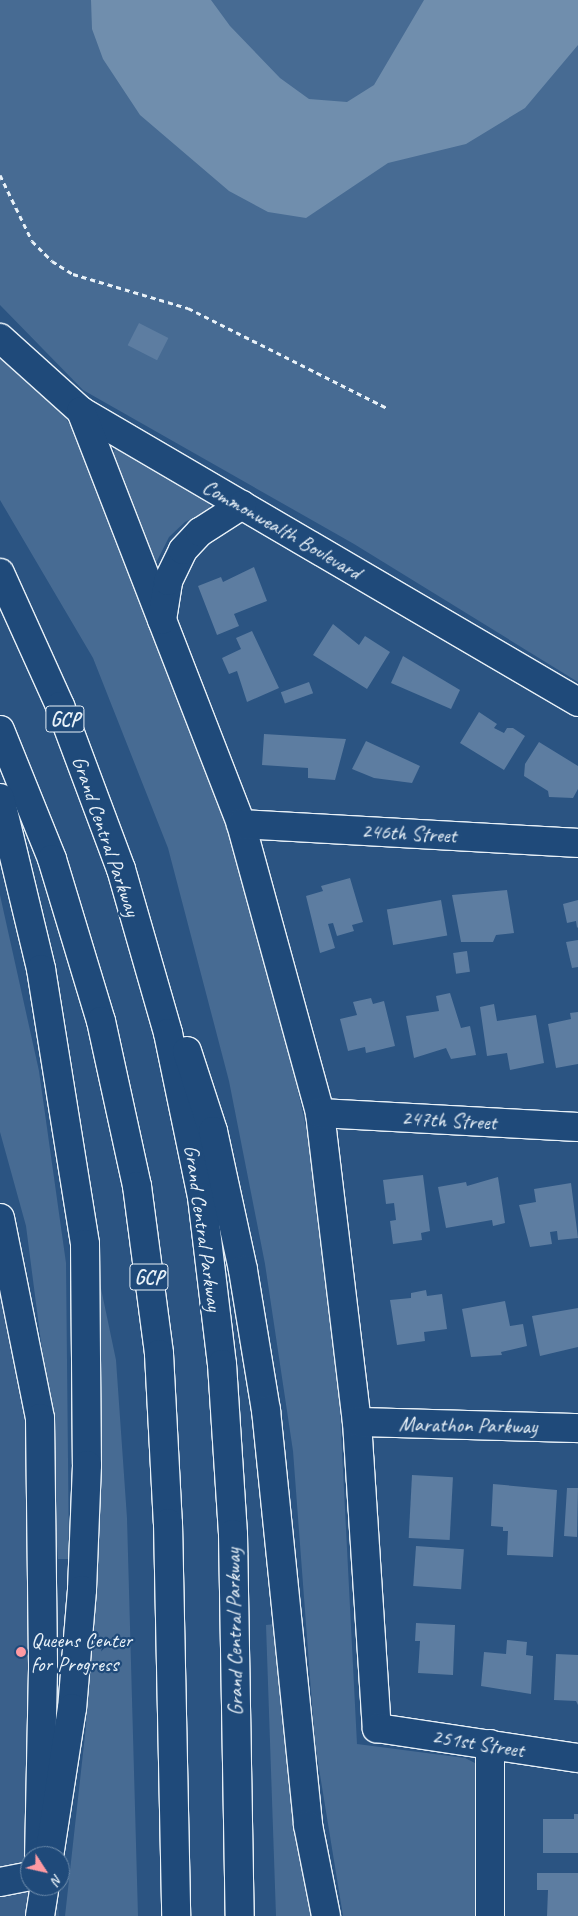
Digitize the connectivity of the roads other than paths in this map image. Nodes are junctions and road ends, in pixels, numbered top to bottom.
1 (0, 338) edge
2 (81, 411) junction
3 (242, 505) junction
4 (0, 573) edge
5 (162, 621) junction
6 (578, 702) edge
7 (0, 730) edge
8 (0, 798) edge
9 (241, 824) junction
10 (578, 843) edge
11 (121, 869) junction
12 (320, 1113) junction
13 (578, 1127) edge
14 (0, 1218) edge
15 (357, 1422) junction
16 (578, 1428) edge
17 (490, 1744) junction
18 (578, 1758) edge
19 (39, 1846) edge
20 (51, 1846) edge
21 (20, 1878) edge
22 (0, 1882) edge
23 (38, 1896) edge
24 (43, 1896) edge
25 (39, 1916) edge
26 (176, 1916) edge
27 (240, 1916) edge
28 (326, 1916) edge
29 (490, 1916) edge

1 - 2 main road, Commonwealth Boulevard
2 - 3 main road, Commonwealth Boulevard
2 - 5 main road
3 - 5 main road
3 - 6 main road, Commonwealth Boulevard
4 - 11 main road, Grand Central Parkway / GCP
5 - 9 main road
7 - 26 main road, GCP
8 - 20 main road
9 - 10 main road, 246th Street
9 - 12 main road
11 - 27 main road, Grand Central Parkway / GCP
11 - 28 main road
12 - 13 main road, 247th Street
12 - 15 main road
14 - 19 main road
15 - 16 main road, Marathon Parkway
15 - 17 main road, 251st Street
17 - 18 main road, 251st Street
17 - 29 main road
21 - 22 main road
23 - 25 main road
24 - 25 main road

